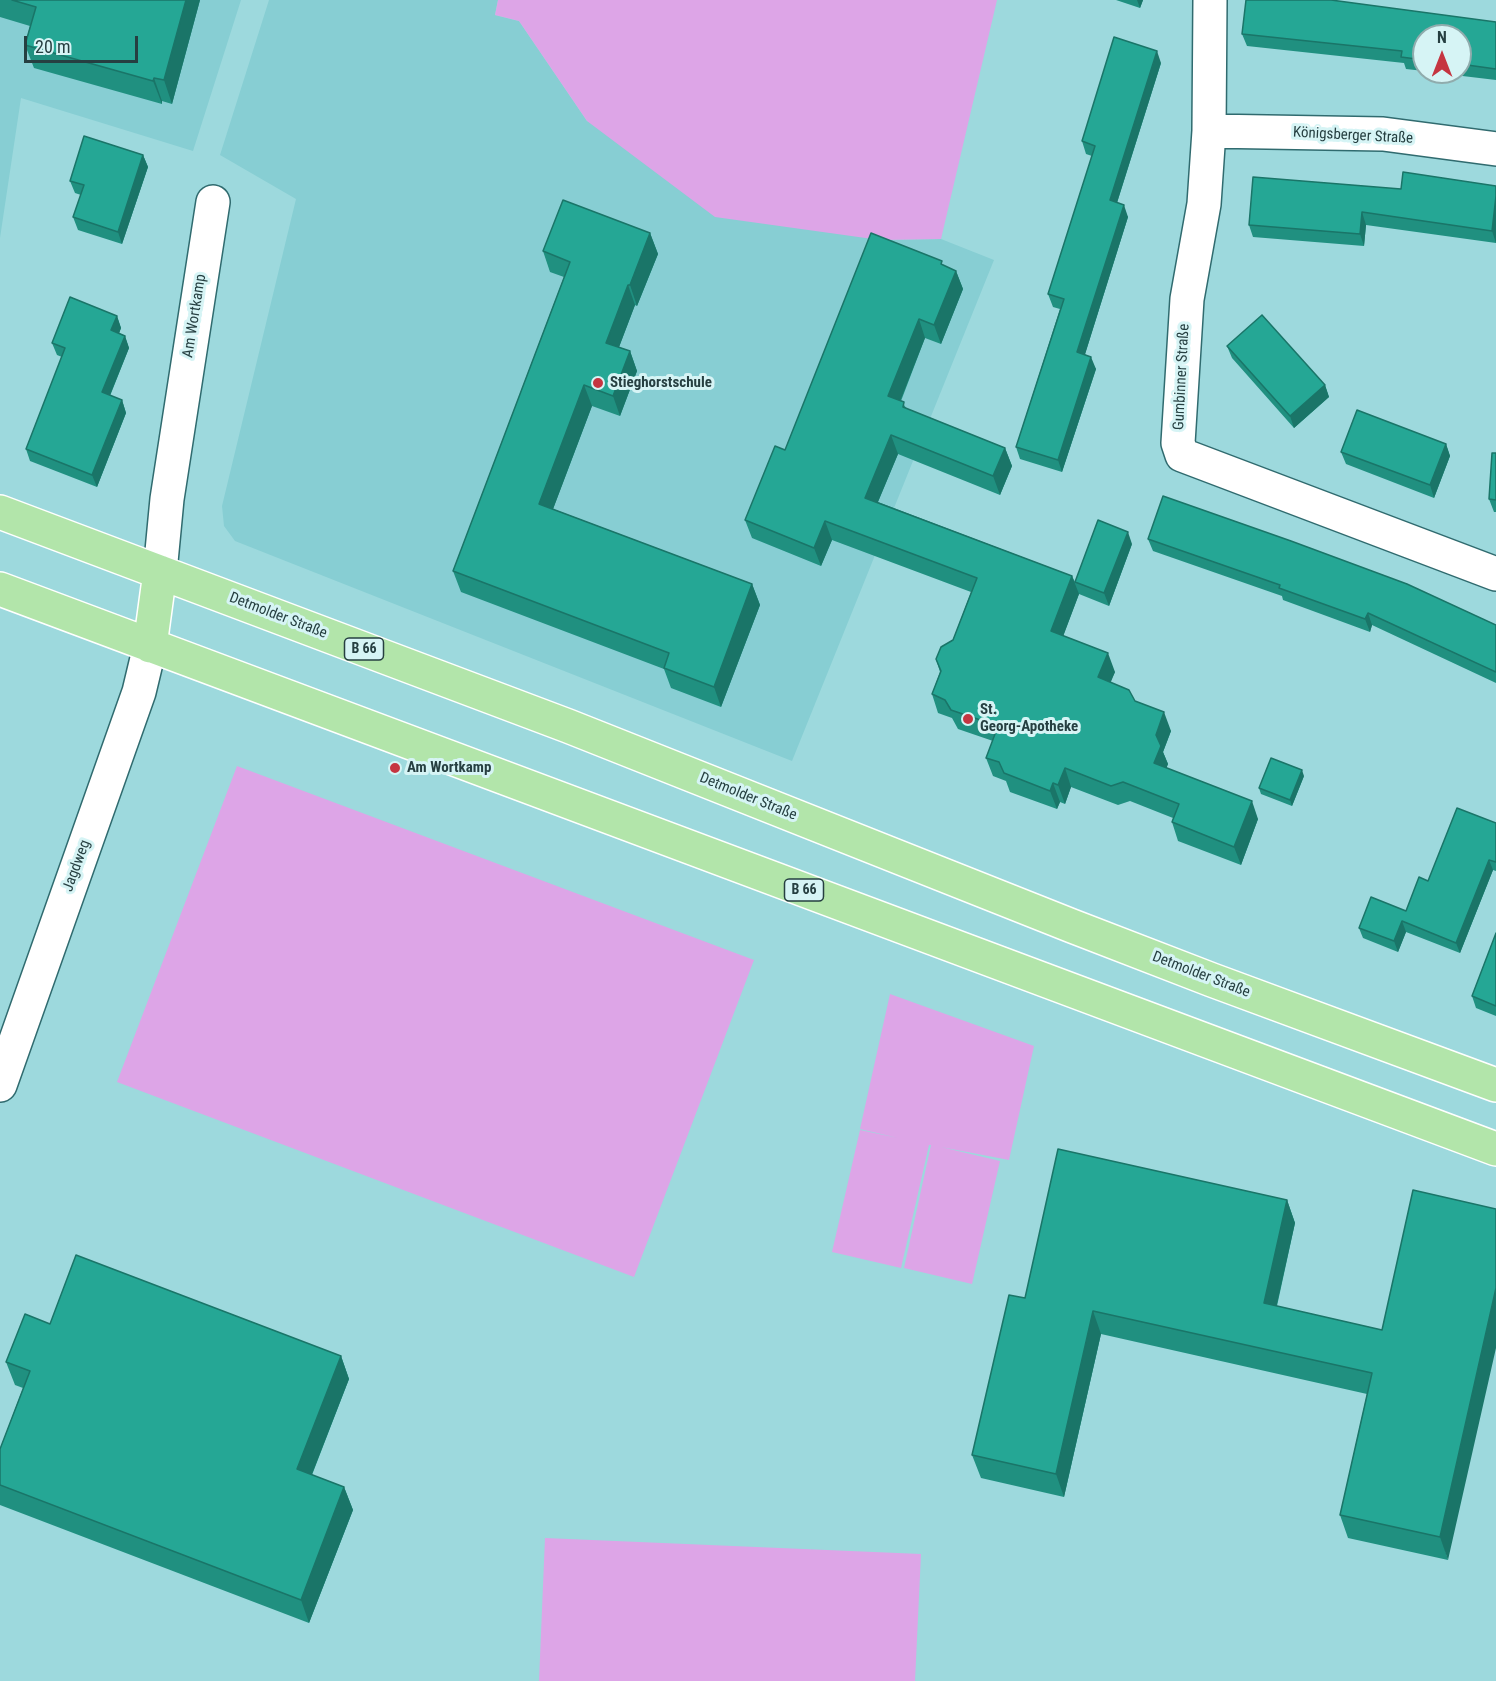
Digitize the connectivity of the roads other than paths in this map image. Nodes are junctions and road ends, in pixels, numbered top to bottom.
1 (1210, 0) edge
2 (1209, 131) junction
3 (1496, 149) edge
4 (213, 202) dead end
5 (0, 512) edge
6 (160, 572) junction
7 (1496, 574) edge
8 (0, 589) edge
9 (150, 646) junction
10 (0, 1085) edge
11 (1496, 1085) edge
12 (1496, 1149) edge

1 - 2 street, Gumbinner Straße
2 - 3 street, Königsberger Straße
2 - 7 street, Gumbinner Straße
4 - 6 street, Am Wortkamp
5 - 6 main road, Detmolder Straße / B 66
6 - 9 main road
6 - 11 main road, Detmolder Straße / B 66
8 - 9 main road, B 66
9 - 10 street, Jagdweg
9 - 12 main road, B 66

